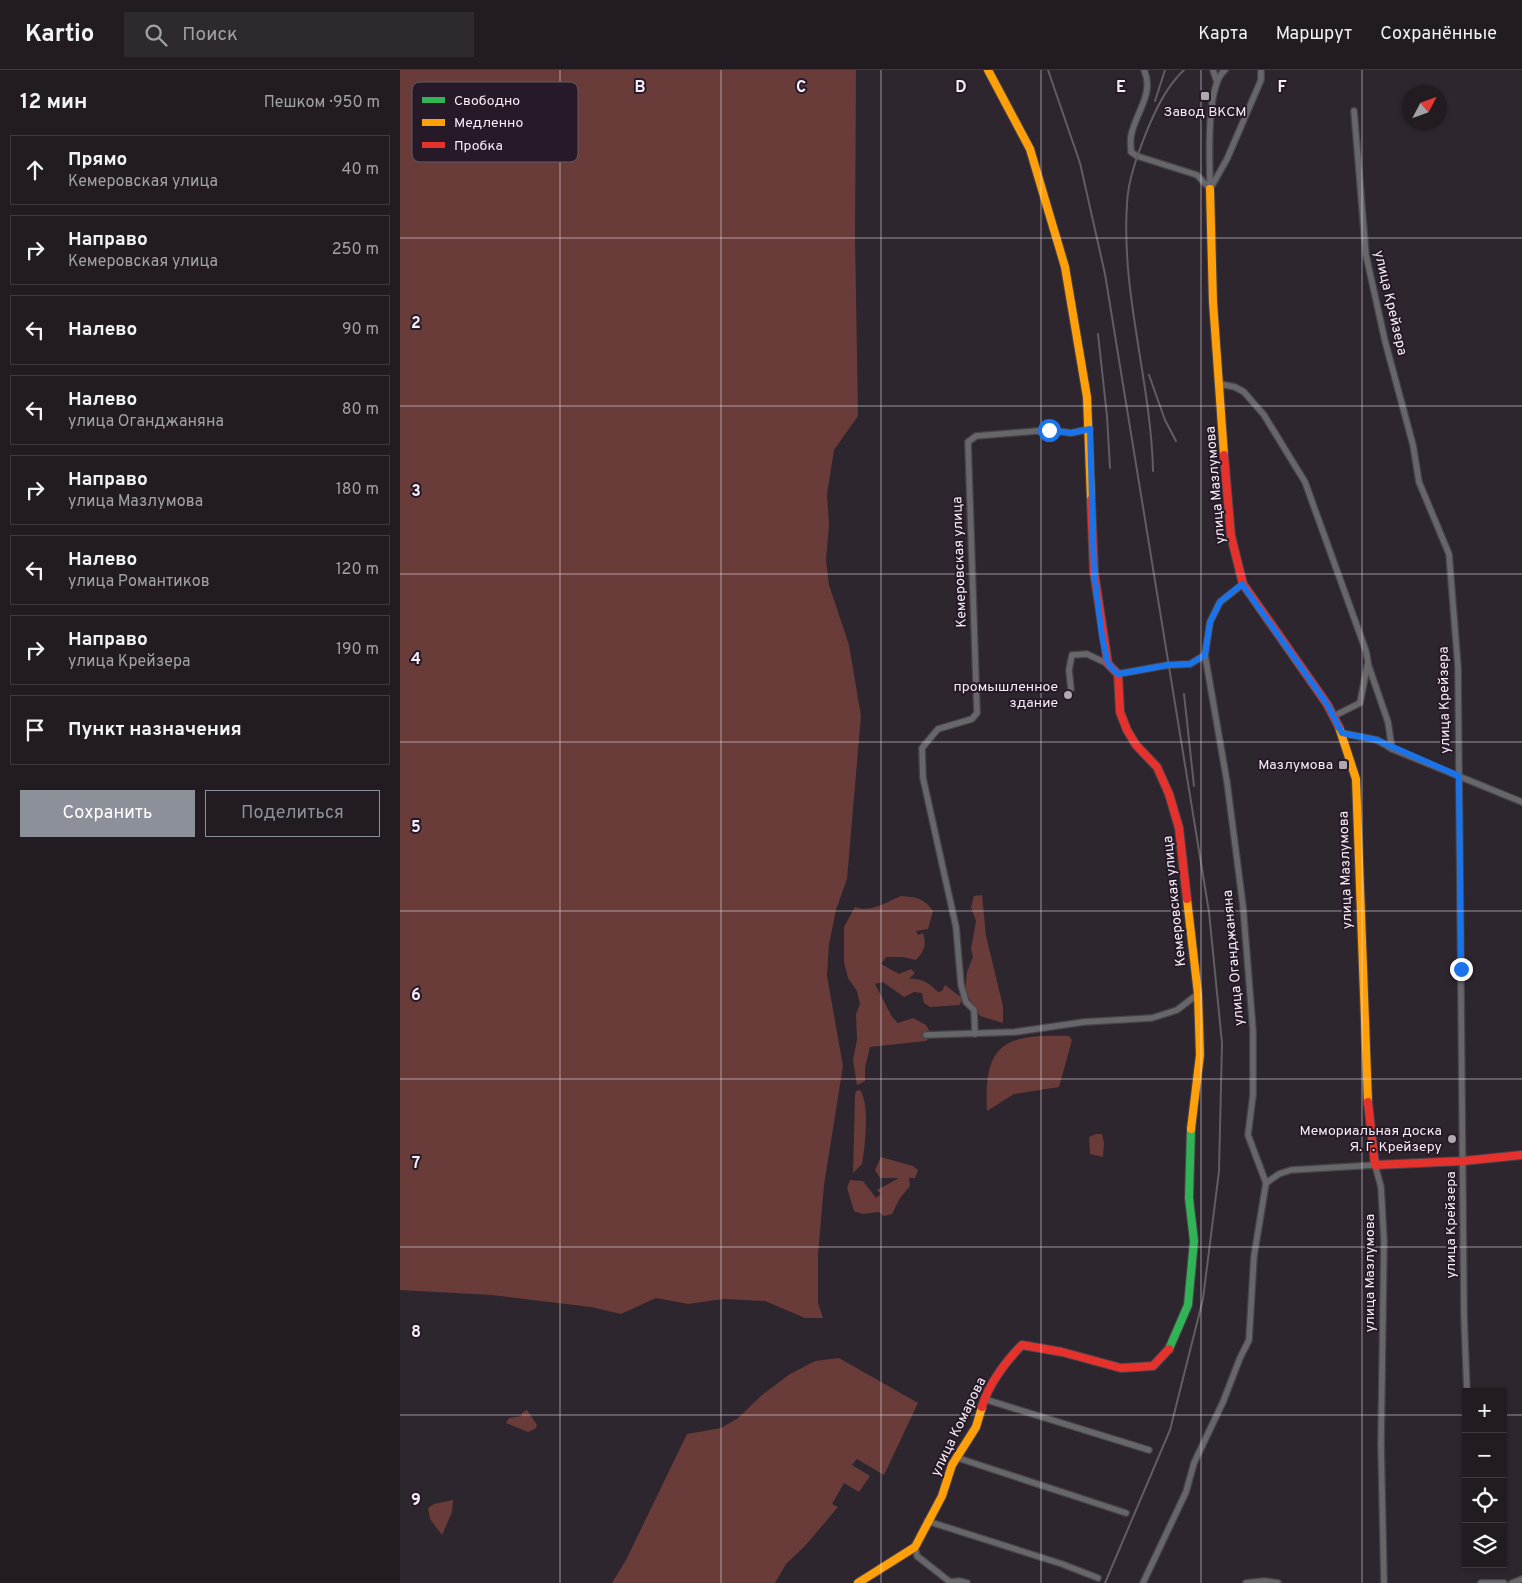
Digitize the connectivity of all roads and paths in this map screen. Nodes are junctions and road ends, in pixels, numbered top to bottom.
1 (988, 70) edge
2 (1144, 70) edge
3 (1213, 70) edge
4 (1225, 70) edge
5 (1261, 70) edge
6 (1217, 82) junction
7 (1354, 111) dead end
8 (1210, 189) junction
9 (1220, 384) junction
10 (1090, 429) junction
11 (1242, 584) junction
12 (1205, 655) junction
13 (1368, 662) junction
14 (1108, 664) junction
15 (1118, 674) junction
16 (1071, 689) dead end
17 (1334, 716) junction
18 (1342, 733) junction
19 (1392, 748) junction
20 (1459, 776) junction
21 (1522, 802) edge
22 (1198, 994) junction
23 (974, 1034) junction
24 (926, 1035) dead end
25 (1522, 1155) edge
26 (1463, 1161) junction
27 (1522, 1162) edge
28 (1375, 1165) junction
29 (1266, 1182) junction
30 (1141, 1367) joint
31 (1467, 1388) edge
32 (984, 1399) junction
33 (1149, 1450) dead end
34 (958, 1458) junction
35 (1126, 1513) dead end
36 (927, 1521) junction
37 (915, 1547) junction
38 (1098, 1578) dead end
39 (1522, 1579) edge
40 (858, 1583) edge
41 (950, 1583) edge
42 (967, 1583) edge
43 (1143, 1583) edge
44 (1246, 1583) edge
45 (1278, 1583) edge
46 (1384, 1583) edge
47 (1481, 1583) edge
48 (1504, 1583) edge
49 (1512, 1583) edge

1 - 10 street
2 - 8 street
3 - 6 street
4 - 6 street
5 - 8 street
6 - 8 street
7 - 20 street, улица Крейзера
8 - 9 street, улица Мазлумова
9 - 11 street, улица Мазлумова
9 - 13 street
10 - 14 street
10 - 23 street, Кемеровская улица
11 - 12 street, улица Оганджаняна
11 - 17 street, улица Мазлумова
12 - 15 street
12 - 29 street, улица Оганджаняна
13 - 17 street
13 - 19 street
14 - 15 street
14 - 16 street
15 - 22 street, Кемеровская улица
17 - 18 street, улица Мазлумова
18 - 19 street
18 - 28 street, улица Мазлумова
19 - 20 street
20 - 21 street
20 - 26 street, улица Крейзера
22 - 23 street
22 - 30 street, Кемеровская улица
23 - 24 street
25 - 26 street
25 - 27 street
26 - 28 street
26 - 31 street, улица Крейзера
28 - 29 street
28 - 46 street, улица Мазлумова
29 - 43 street
30 - 32 street, улица Комарова
32 - 33 street
32 - 34 street, улица Комарова
34 - 35 street
34 - 36 street, улица Комарова
36 - 37 street, улица Комарова
36 - 38 street
37 - 40 street
37 - 41 street
39 - 49 street
41 - 42 street
44 - 45 street
47 - 48 street

